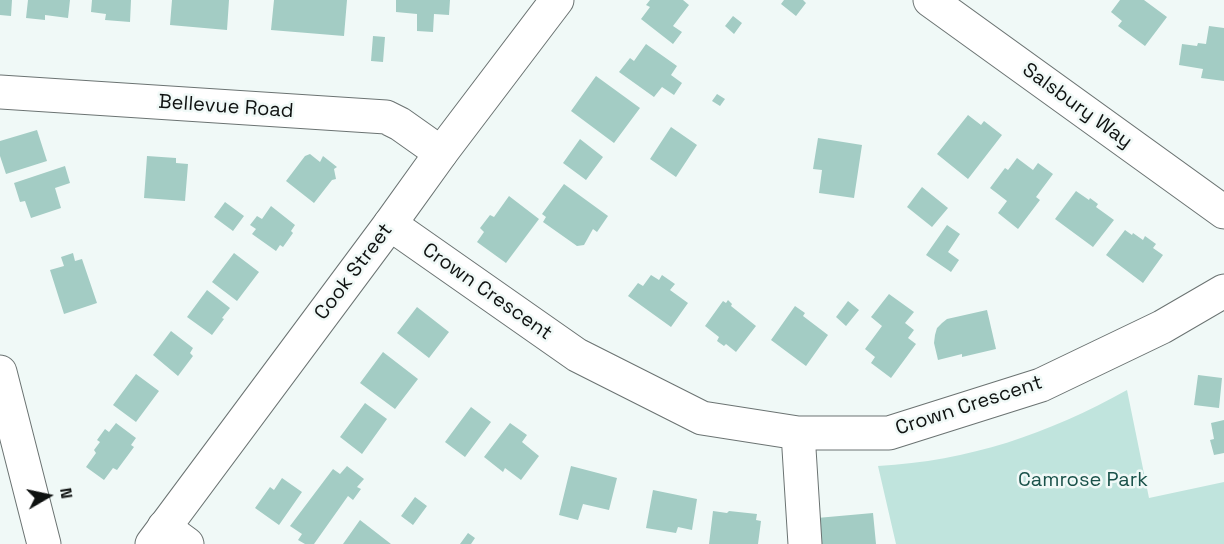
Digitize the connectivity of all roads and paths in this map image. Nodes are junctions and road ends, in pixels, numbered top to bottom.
1 (557, 0) edge
2 (930, 0) edge
3 (0, 92) edge
4 (441, 153) junction
5 (1224, 212) edge
6 (390, 224) junction
7 (1224, 291) edge
8 (0, 372) edge
9 (798, 433) junction
10 (168, 538) edge
11 (44, 544) edge
12 (805, 544) edge

1 - 4 street, Cook Street
2 - 5 street, Salsbury Way
3 - 4 street, Bellevue Road
4 - 6 street, Cook Street
6 - 9 street, Crown Crescent
6 - 10 street, Cook Street
7 - 9 street, Crown Crescent
8 - 11 street
9 - 12 street

